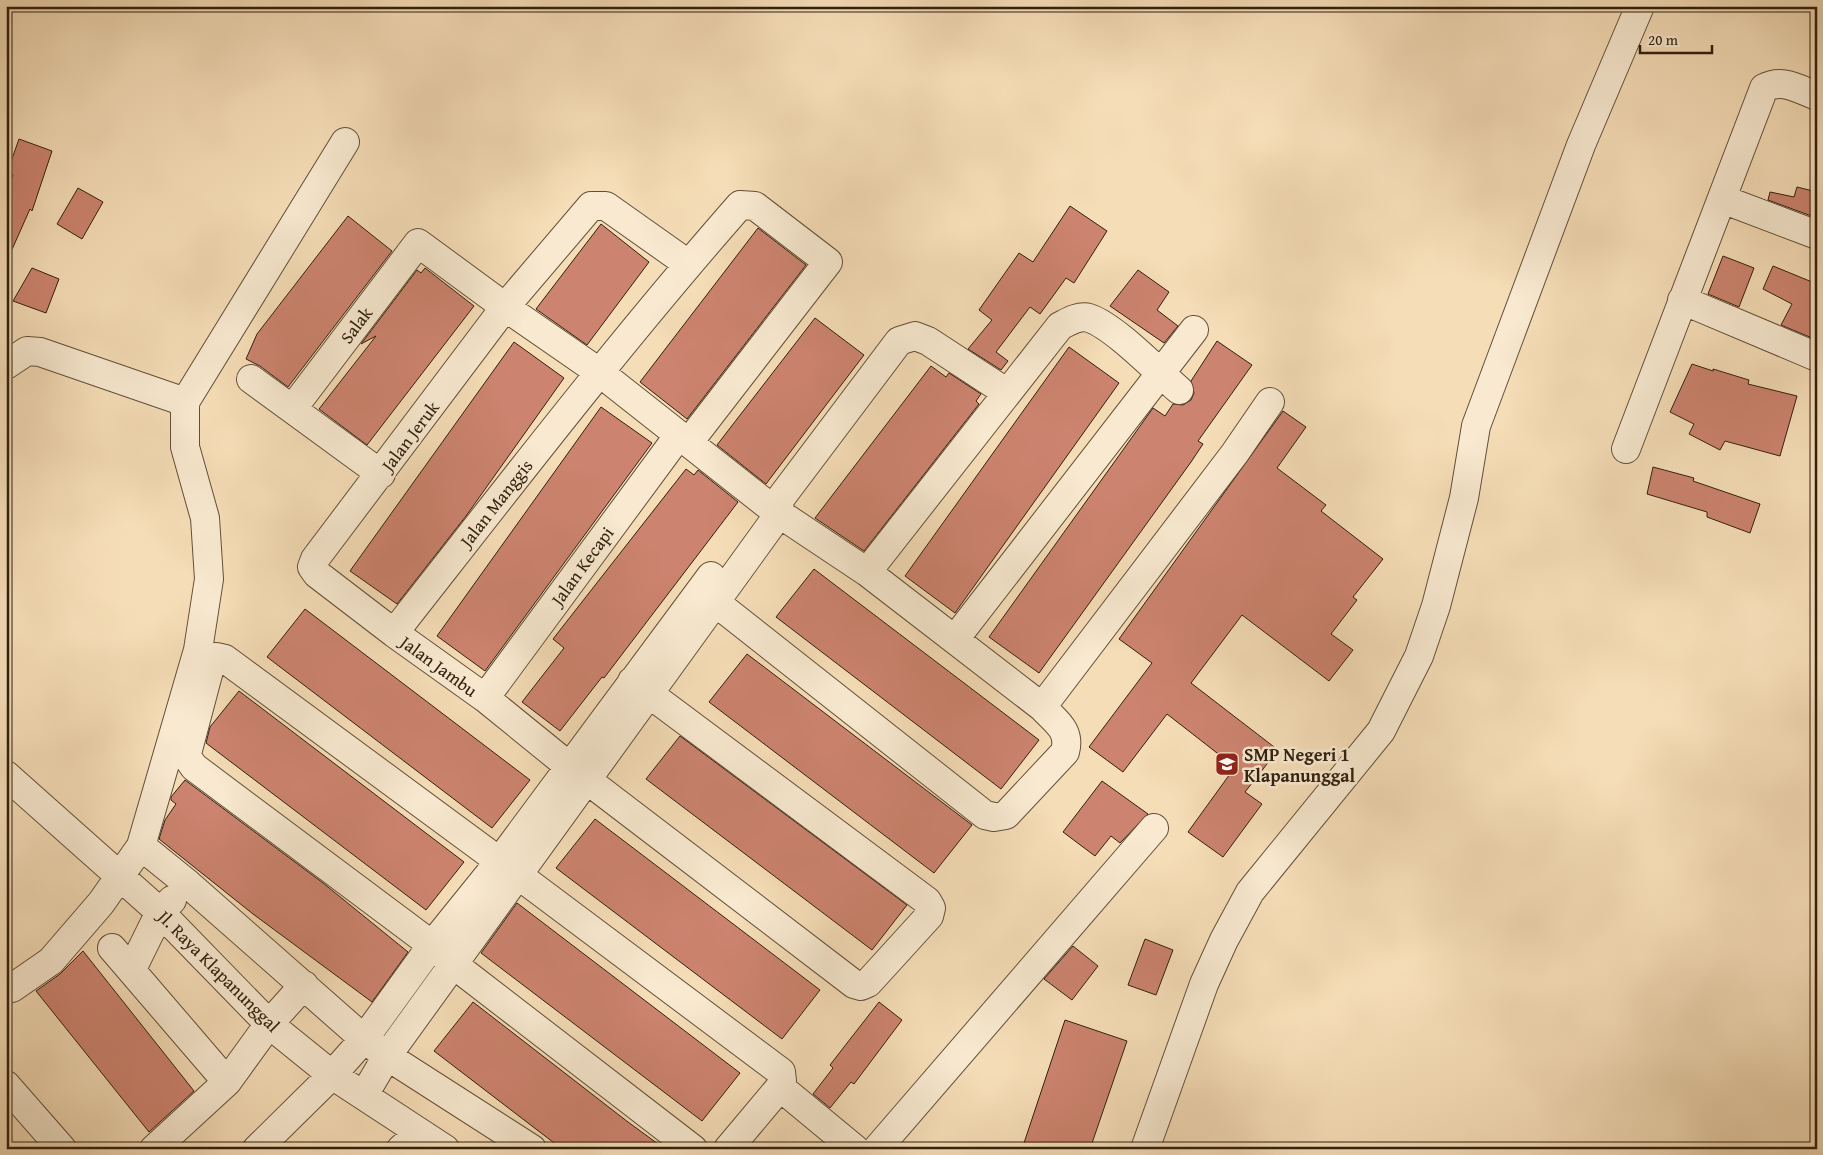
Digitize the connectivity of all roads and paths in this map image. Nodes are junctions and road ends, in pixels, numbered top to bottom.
1 (1640, 6) edge
2 (1817, 96) edge
3 (345, 142) dead end
4 (1722, 199) junction
5 (1817, 235) edge
6 (688, 264) junction
7 (1682, 300) junction
8 (505, 307) junction
9 (1194, 330) dead end
10 (1817, 357) edge
11 (6, 365) edge
12 (599, 372) junction
13 (252, 379) dead end
14 (1170, 382) junction
15 (1006, 392) junction
16 (184, 402) junction
17 (1270, 402) dead end
18 (293, 408) junction
19 (684, 438) junction
20 (1626, 449) dead end
21 (382, 474) junction
22 (774, 505) junction
23 (312, 563) joint
24 (867, 572) junction
25 (708, 597) junction
26 (394, 633) junction
27 (955, 639) junction
28 (641, 688) junction
29 (485, 698) junction
30 (1042, 706) junction
31 (579, 773) junction
32 (6, 775) edge
33 (1154, 828) dead end
34 (141, 846) junction
35 (509, 868) junction
36 (120, 874) junction
37 (188, 884) junction
38 (160, 912) junction
39 (432, 945) junction
40 (112, 948) dead end
41 (453, 964) junction
42 (132, 969) junction
43 (304, 984) junction
44 (6, 989) edge
45 (269, 1024) junction
46 (364, 1039) junction
47 (387, 1056) junction
48 (332, 1075) junction
49 (227, 1082) junction
50 (6, 1085) edge
51 (780, 1087) junction
52 (364, 1095) junction
53 (410, 1141) edge
54 (62, 1149) edge
55 (154, 1149) edge
56 (256, 1149) edge
57 (445, 1149) edge
58 (532, 1149) edge
59 (693, 1149) edge
60 (728, 1149) edge
61 (855, 1149) edge
62 (877, 1149) edge
63 (1145, 1149) edge

1 - 63 street
2 - 4 street
3 - 16 street
4 - 5 street
4 - 7 street
6 - 8 street, Jalan Jeruk
6 - 12 street, Jalan Manggis
6 - 19 street, Jalan Kecapi
7 - 10 street
7 - 20 street
8 - 12 street
8 - 18 street, Salak
8 - 21 street, Jalan Jeruk
9 - 14 street
11 - 16 street
12 - 19 street
12 - 26 street, Jalan Manggis
13 - 18 street
14 - 15 street
14 - 27 street
15 - 22 street
15 - 24 street
16 - 34 street
17 - 30 street
18 - 21 street
19 - 22 street
19 - 29 street, Jalan Kecapi
21 - 23 street, Jalan Jeruk
22 - 24 street
22 - 25 street
23 - 26 street, Jalan Jambu
24 - 27 street
25 - 28 street
25 - 30 street
26 - 29 street, Jalan Jambu
27 - 30 street
28 - 31 street
28 - 31 street, Jalan Jambu
29 - 31 street, Jalan Jambu
31 - 35 street
32 - 36 street, Jl. Raya Klapanunggal
33 - 62 street
34 - 36 street
34 - 37 street
35 - 39 street
35 - 39 street
35 - 41 street
35 - 51 street
36 - 38 street, Jl. Raya Klapanunggal
36 - 44 street
37 - 38 street
37 - 43 street
38 - 42 street
38 - 45 street, Jl. Raya Klapanunggal
39 - 41 street
39 - 46 street
40 - 42 street
41 - 47 street
41 - 59 street
42 - 49 street
43 - 45 street
43 - 46 street
45 - 48 street, Jl. Raya Klapanunggal
45 - 49 street
46 - 47 street
46 - 48 street
47 - 52 street
47 - 58 street
48 - 52 street, Jl. Raya Klapanunggal
48 - 56 street
49 - 55 street
50 - 54 street
51 - 60 street
51 - 61 street
52 - 53 street, Jl. Raya Klapanunggal
53 - 57 street, Jl. Raya Klapanunggal

